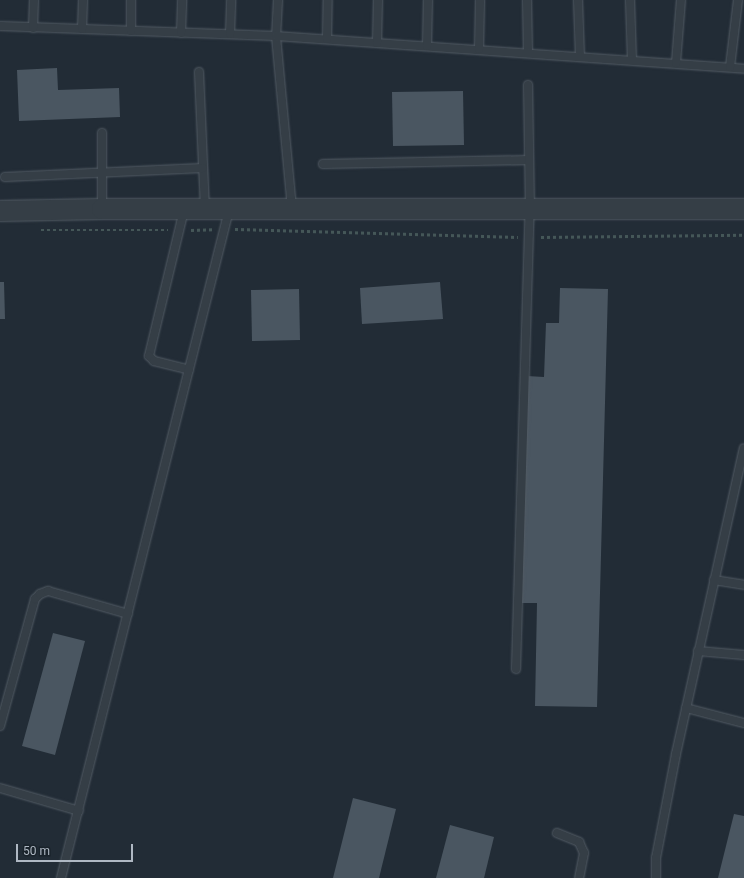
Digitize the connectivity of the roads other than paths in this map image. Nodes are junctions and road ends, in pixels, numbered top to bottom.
1 (34, 0) edge
2 (83, 0) edge
3 (131, 0) edge
4 (182, 0) edge
5 (231, 0) edge
6 (278, 0) edge
7 (328, 0) edge
8 (378, 0) edge
9 (428, 0) edge
10 (480, 0) edge
11 (526, 0) edge
12 (578, 0) edge
13 (630, 0) edge
14 (681, 0) edge
15 (738, 0) edge
16 (0, 26) edge
17 (33, 28) junction
18 (82, 29) junction
19 (131, 31) junction
20 (182, 33) junction
21 (230, 34) junction
22 (276, 36) junction
23 (327, 39) junction
24 (377, 43) junction
25 (427, 46) junction
26 (479, 50) junction
27 (528, 53) junction
28 (580, 56) junction
29 (632, 60) junction
30 (676, 63) junction
31 (730, 67) junction
32 (744, 69) edge
33 (199, 72) dead end
34 (528, 85) dead end
35 (102, 133) dead end
36 (529, 160) junction
37 (322, 164) dead end
38 (203, 168) junction
39 (102, 174) junction
40 (5, 177) dead end
41 (744, 209) edge
42 (102, 210) junction
43 (184, 210) junction
44 (205, 210) junction
45 (229, 210) junction
46 (292, 210) junction
47 (530, 210) junction
48 (0, 211) edge
49 (189, 370) junction
50 (744, 448) edge
51 (714, 580) junction
52 (744, 586) edge
53 (128, 614) junction
54 (698, 651) junction
55 (744, 654) edge
56 (516, 669) dead end
57 (686, 708) junction
58 (2, 711) edge
59 (744, 724) edge
60 (0, 726) edge
61 (0, 788) edge
62 (79, 810) junction
63 (557, 833) dead end
64 (61, 878) edge
65 (579, 878) edge
66 (656, 878) edge

1 - 17 lane
2 - 18 lane
3 - 19 lane
4 - 20 lane
5 - 21 lane
6 - 22 lane
7 - 23 lane
8 - 24 lane
9 - 25 lane
10 - 26 lane
11 - 27 lane
12 - 28 lane
13 - 29 lane
14 - 30 lane
15 - 31 lane
16 - 17 lane
17 - 18 lane
18 - 19 lane
19 - 20 lane
20 - 21 lane
21 - 22 lane
22 - 23 lane
22 - 46 lane
23 - 24 lane
24 - 25 lane
25 - 26 lane
26 - 27 lane
27 - 28 lane
28 - 29 lane
29 - 30 lane
30 - 31 lane
31 - 32 lane
33 - 38 lane
34 - 36 lane
35 - 39 lane
36 - 37 lane
36 - 47 lane
38 - 39 lane
38 - 44 lane
39 - 40 lane
39 - 42 lane
41 - 47 street
42 - 43 street
42 - 48 street
43 - 44 street
43 - 49 lane
44 - 45 street
45 - 46 street
45 - 49 lane
46 - 47 street
47 - 56 lane
49 - 53 lane
50 - 51 lane
51 - 52 lane
51 - 54 lane
53 - 58 lane
53 - 62 lane
54 - 55 lane
54 - 57 lane
57 - 59 lane
57 - 66 lane
58 - 60 lane
61 - 62 lane
62 - 64 lane
63 - 65 lane

